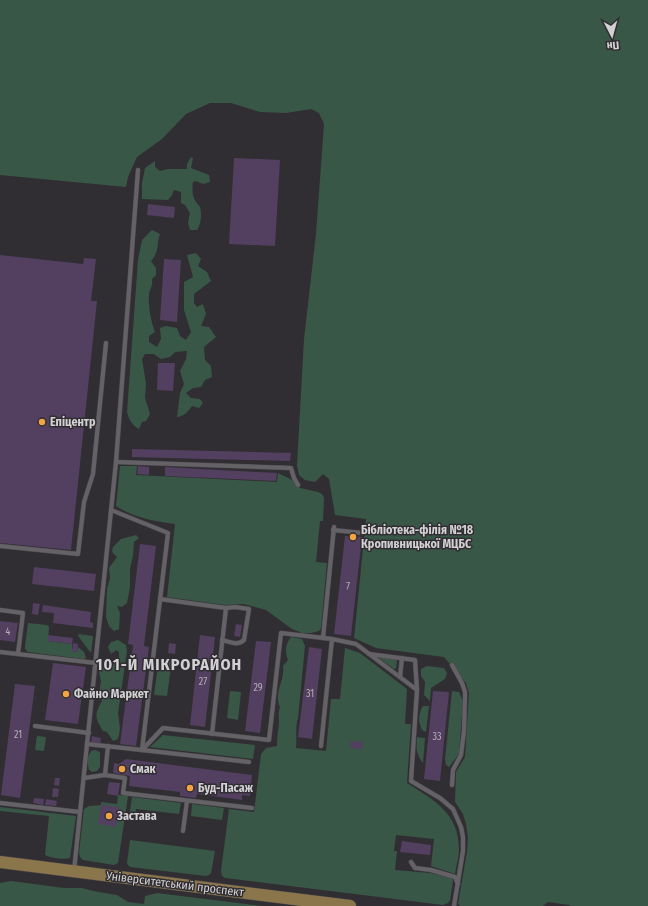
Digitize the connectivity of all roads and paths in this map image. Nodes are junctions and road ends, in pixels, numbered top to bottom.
1 (138, 170) dead end
2 (106, 343) dead end
3 (116, 462) junction
4 (298, 485) dead end
5 (112, 510) junction
6 (362, 533) dead end
7 (0, 546) edge
8 (160, 599) junction
9 (226, 608) junction
10 (0, 610) edge
11 (323, 638) junction
12 (332, 639) junction
13 (222, 640) junction
14 (0, 652) edge
15 (18, 654) junction
16 (369, 654) junction
17 (402, 658) junction
18 (96, 663) junction
19 (452, 665) dead end
20 (400, 677) junction
21 (417, 690) junction
22 (35, 726) dead end
23 (88, 732) junction
24 (212, 734) junction
25 (87, 744) junction
26 (108, 746) junction
27 (321, 746) dead end
28 (142, 750) junction
29 (250, 762) dead end
30 (105, 775) junction
31 (84, 778) junction
32 (452, 785) dead end
33 (187, 801) junction
34 (0, 803) edge
35 (252, 808) dead end
36 (80, 812) junction
37 (183, 831) dead end
38 (0, 862) edge
39 (411, 862) dead end
40 (74, 871) junction
41 (458, 884) junction
42 (350, 906) edge
43 (454, 906) edge

1 - 3 lane
2 - 7 lane
3 - 4 lane
3 - 5 lane
5 - 8 lane
5 - 18 lane
6 - 11 lane
8 - 9 lane
8 - 28 lane
9 - 13 lane
9 - 13 lane
10 - 15 lane
11 - 12 lane
11 - 24 lane
12 - 16 lane
12 - 27 lane
13 - 24 lane
14 - 15 lane
15 - 18 lane
16 - 17 lane
16 - 20 lane
17 - 20 lane
17 - 21 lane
18 - 23 lane
19 - 32 lane
20 - 21 lane
21 - 41 lane
22 - 23 lane
23 - 25 lane
24 - 28 lane
25 - 26 lane
25 - 31 lane
26 - 28 lane
26 - 30 lane
28 - 29 lane
30 - 31 lane
30 - 33 lane
31 - 36 lane
33 - 35 lane
33 - 37 lane
34 - 36 lane
36 - 40 lane
38 - 40 main road, Університетський проспект
39 - 41 lane
40 - 42 main road, Університетський проспект
41 - 43 lane

